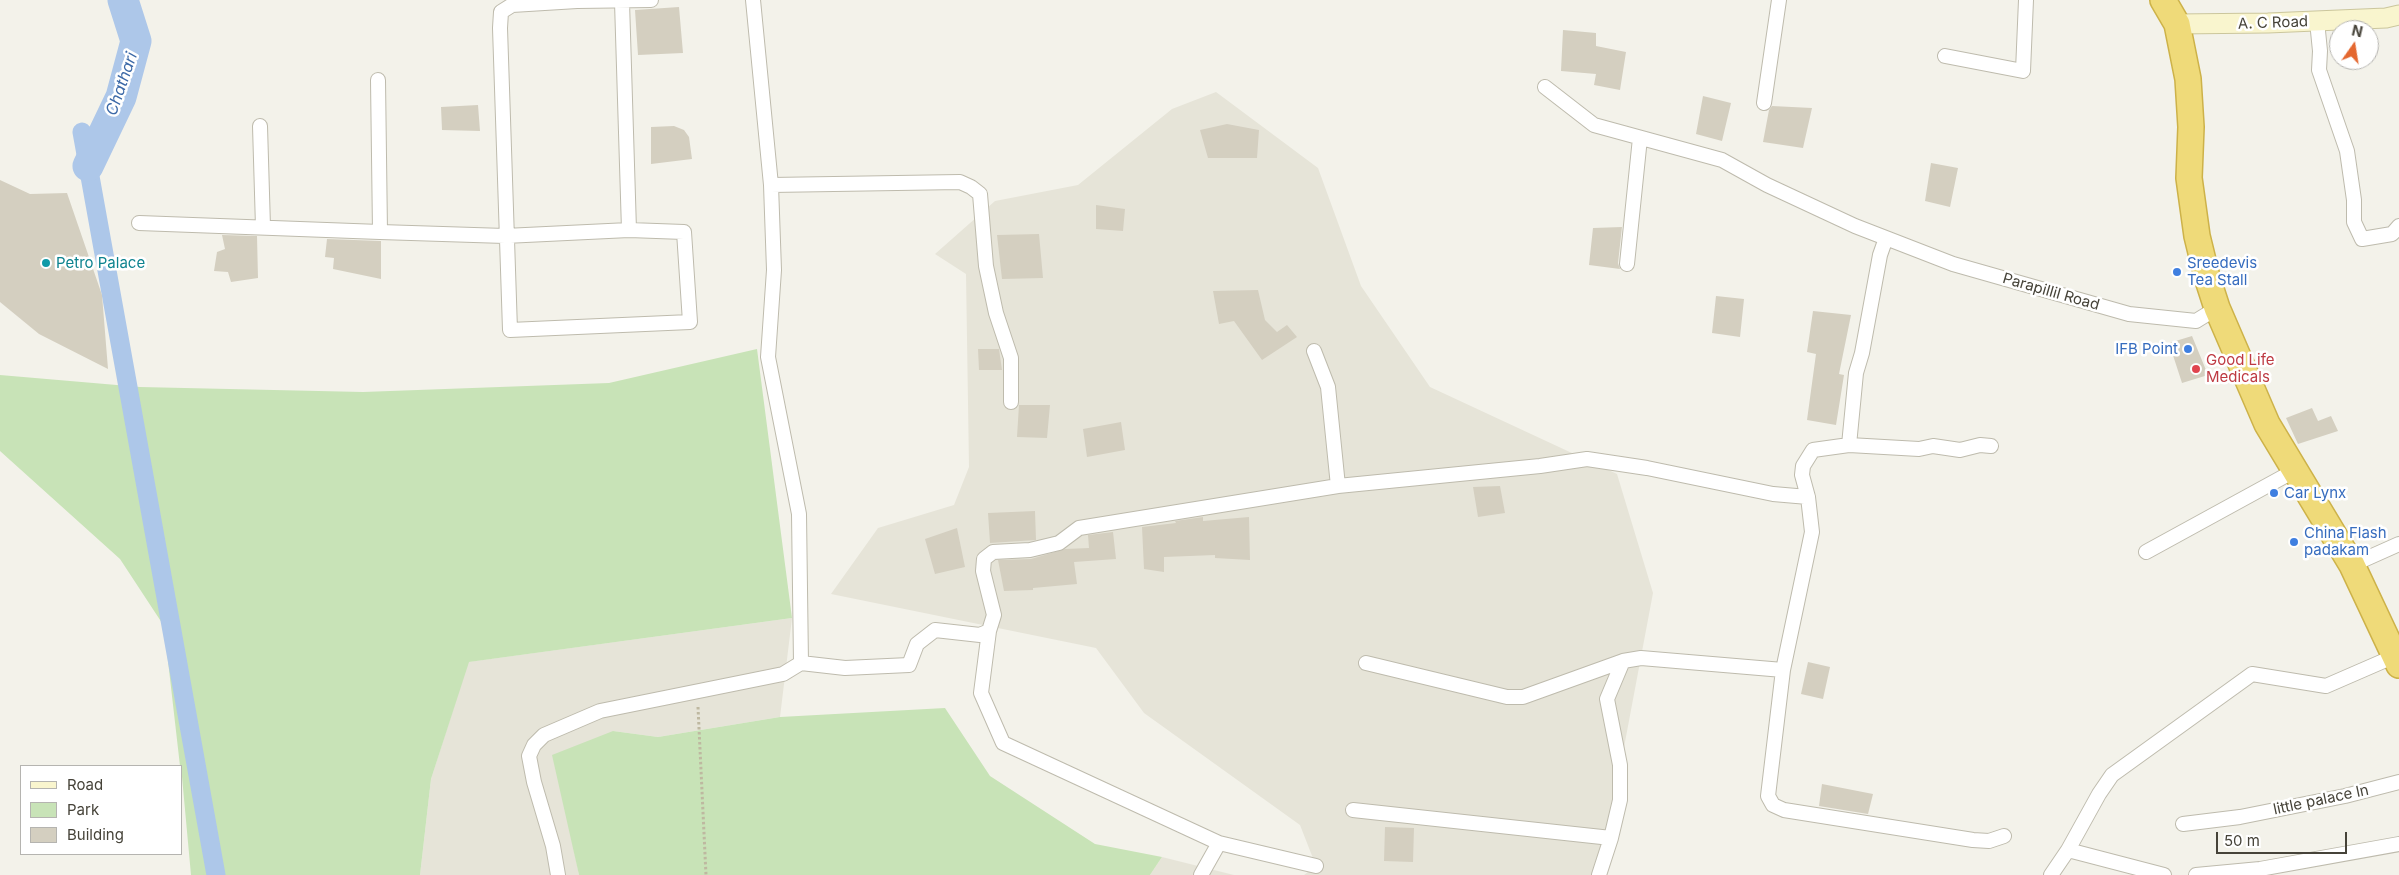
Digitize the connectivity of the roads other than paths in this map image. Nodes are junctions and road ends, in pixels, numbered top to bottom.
1 (651, 0) edge
2 (753, 0) edge
3 (1779, 0) edge
4 (2026, 0) edge
5 (2164, 0) edge
6 (577, 1) edge
7 (622, 2) junction
8 (2399, 15) edge
9 (2317, 21) junction
10 (2177, 24) junction
11 (1945, 56) dead end
12 (378, 80) dead end
13 (1545, 87) dead end
14 (1764, 103) dead end
15 (260, 126) dead end
16 (1640, 138) junction
17 (771, 185) junction
18 (139, 222) dead end
19 (2399, 226) edge
20 (263, 227) junction
21 (629, 230) junction
22 (380, 232) junction
23 (505, 236) junction
24 (1886, 238) junction
25 (1627, 264) dead end
26 (2217, 308) junction
27 (1314, 351) dead end
28 (1011, 402) dead end
29 (1850, 445) junction
30 (1991, 446) dead end
31 (2294, 471) junction
32 (1338, 486) junction
33 (1808, 497) junction
34 (2399, 544) edge
35 (2146, 552) dead end
36 (2352, 565) junction
37 (989, 631) junction
38 (2397, 660) edge
39 (1623, 661) junction
40 (801, 663) junction
41 (1366, 663) dead end
42 (1783, 670) junction
43 (2399, 782) edge
44 (1353, 810) dead end
45 (2183, 824) dead end
46 (2004, 836) dead end
47 (1611, 838) junction
48 (1219, 843) junction
49 (2399, 844) edge
50 (2068, 850) junction
51 (1316, 866) dead end
52 (558, 875) edge
53 (1201, 875) edge
54 (1598, 875) edge
55 (2051, 875) edge
56 (2164, 875) edge
57 (2196, 875) edge

1 - 7 street
2 - 17 street
3 - 14 street
4 - 11 street
5 - 10 highway
6 - 7 street
6 - 23 street
7 - 21 street
8 - 9 main road, A. C Road
9 - 10 main road, A. C Road
9 - 19 street
10 - 26 highway
12 - 22 street
13 - 16 street, Parapillil Road
15 - 20 street
16 - 24 street, Parapillil Road
16 - 25 street
17 - 28 street
17 - 40 street
18 - 20 street
20 - 22 street
21 - 23 street
21 - 23 street
22 - 23 street
24 - 26 street, Parapillil Road
24 - 29 street
26 - 31 highway
27 - 32 street
29 - 30 street
29 - 33 street
31 - 35 street
31 - 36 highway
32 - 33 street
32 - 37 street
33 - 42 street
34 - 36 street
36 - 38 highway
37 - 40 street
37 - 48 street
38 - 50 street
39 - 41 street
39 - 42 street
39 - 47 street
40 - 52 street
42 - 46 street
43 - 45 street, little palace ln
44 - 47 street
47 - 54 street
48 - 51 street
48 - 53 street
49 - 57 street
50 - 55 street
50 - 56 street

